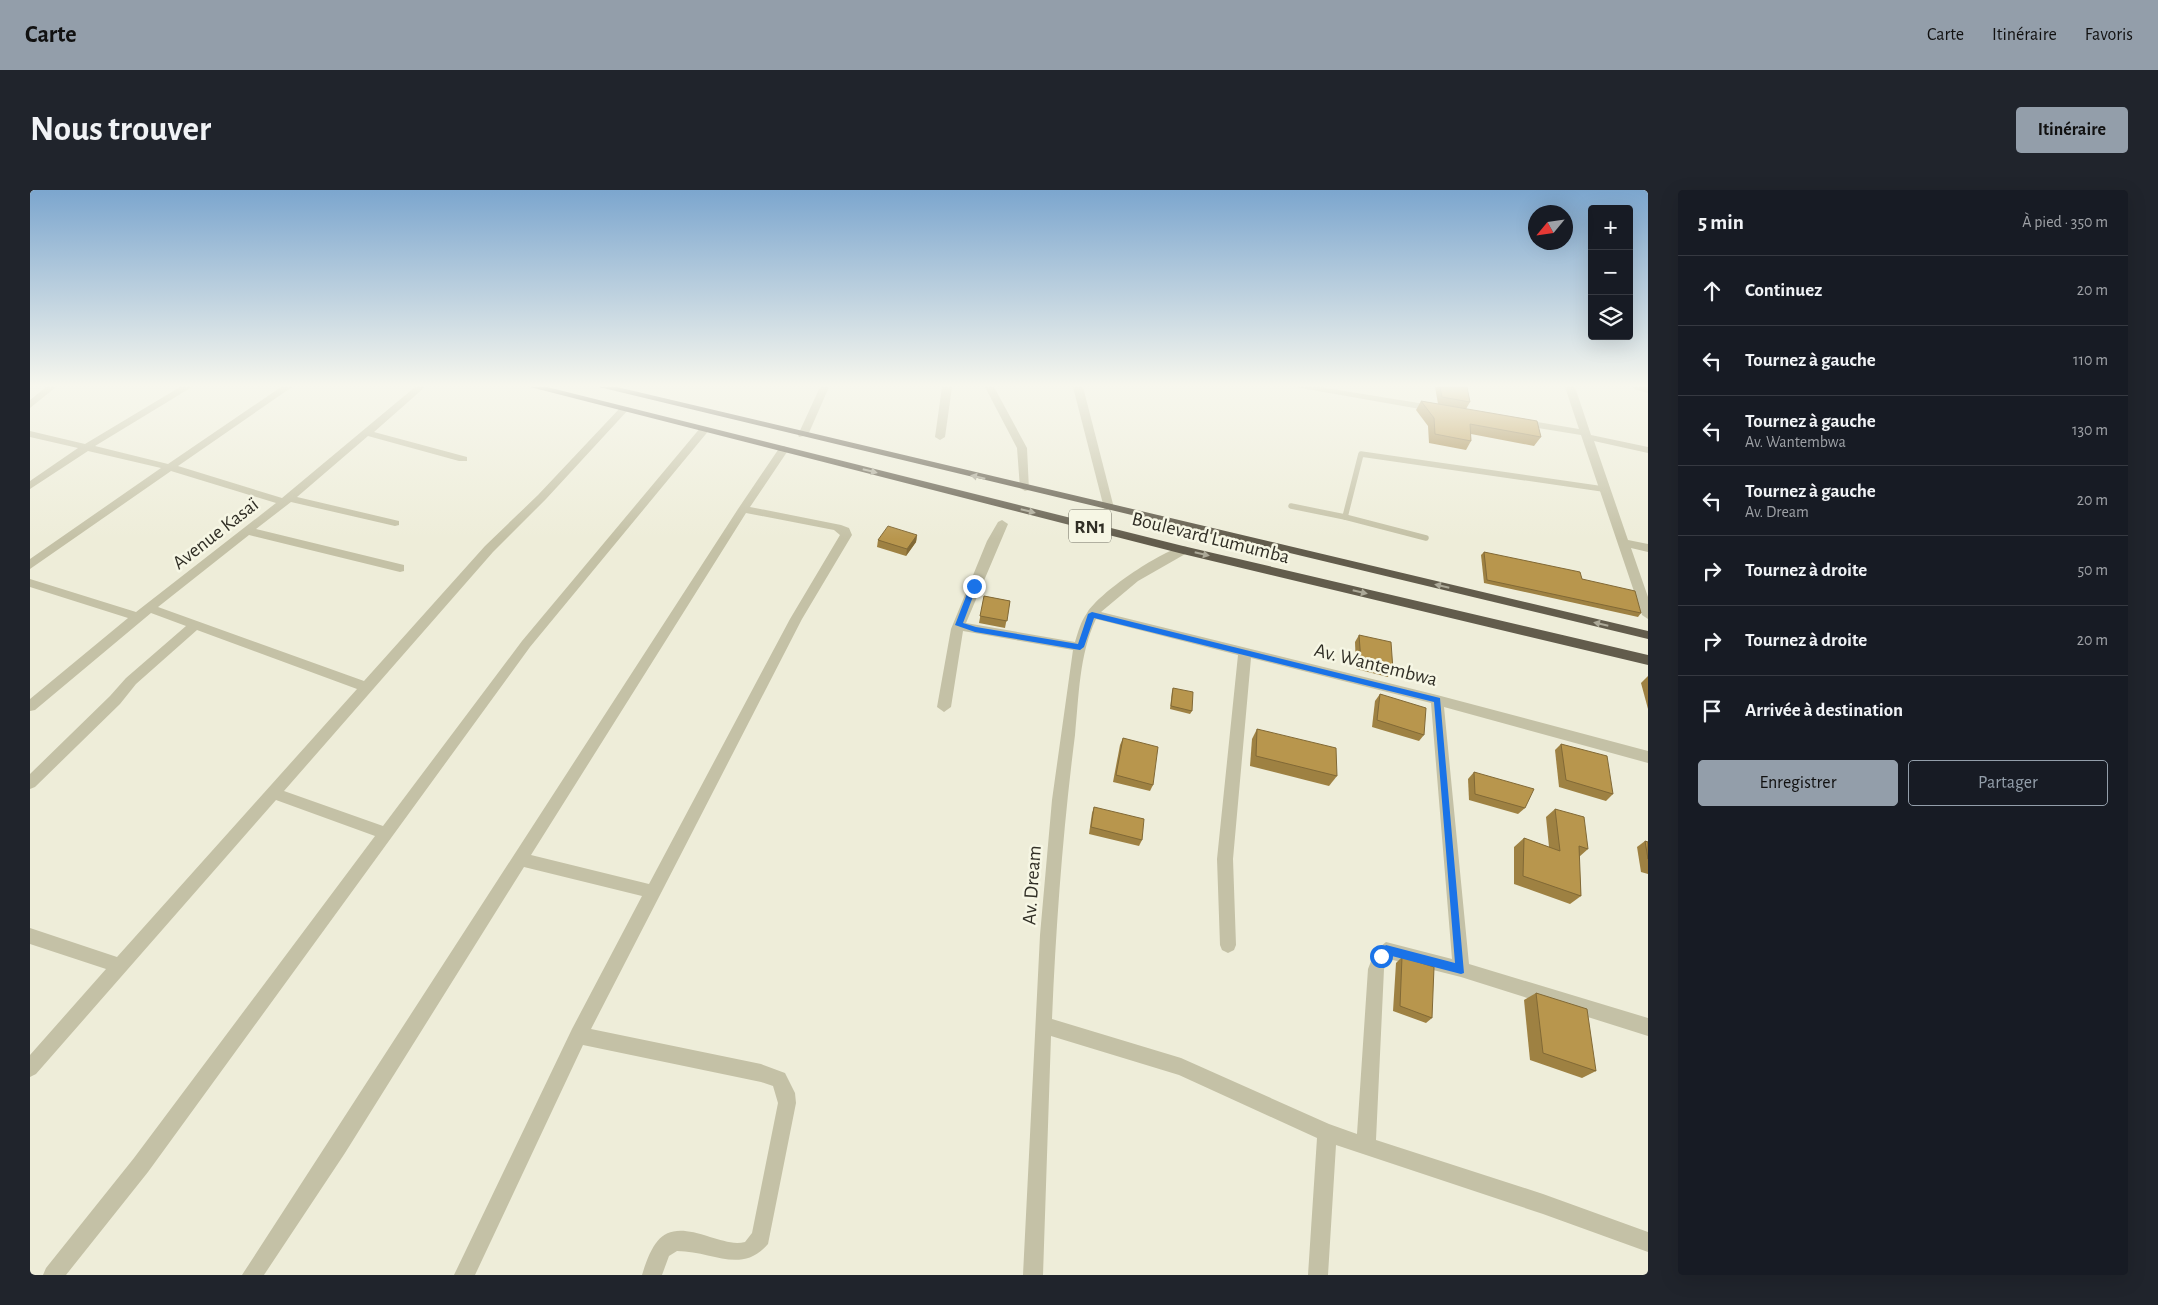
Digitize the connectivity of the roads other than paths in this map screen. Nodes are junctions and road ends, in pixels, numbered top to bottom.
1 (47, 438) edge
2 (102, 438) edge
3 (212, 438) edge
4 (361, 438) edge
5 (384, 438) edge
6 (597, 438) edge
7 (699, 438) edge
8 (740, 438) edge
9 (814, 438) edge
10 (1016, 438) edge
11 (1091, 438) edge
12 (1588, 438) edge
13 (1598, 438) edge
14 (87, 446) junction
15 (784, 449) junction
16 (1648, 450) edge
17 (463, 459) dead end
18 (169, 467) junction
19 (30, 486) edge
20 (1025, 488) junction
21 (1603, 488) junction
22 (287, 500) junction
23 (1291, 506) dead end
24 (1109, 508) junction
25 (743, 509) junction
26 (1345, 517) junction
27 (395, 523) dead end
28 (1002, 524) dead end
29 (248, 531) junction
30 (1426, 538) dead end
31 (1624, 543) junction
32 (1648, 548) edge
33 (1183, 550) junction
34 (30, 565) edge
35 (400, 568) dead end
36 (30, 583) edge
37 (149, 608) junction
38 (1092, 614) junction
39 (1648, 614) edge
40 (138, 617) junction
41 (195, 625) junction
42 (959, 625) junction
43 (1648, 635) edge
44 (1080, 647) junction
45 (1245, 651) junction
46 (1648, 660) edge
47 (368, 688) junction
48 (1437, 700) junction
49 (30, 706) edge
50 (944, 707) dead end
51 (1648, 758) edge
52 (30, 783) edge
53 (273, 793) junction
54 (386, 834) junction
55 (520, 859) junction
56 (653, 892) junction
57 (30, 936) edge
58 (1228, 945) dead end
59 (119, 966) junction
60 (1461, 969) junction
61 (1043, 1025) junction
62 (1648, 1027) edge
63 (578, 1035) junction
64 (30, 1068) edge
65 (1327, 1133) junction
66 (1366, 1146) junction
67 (1648, 1242) edge
68 (53, 1275) edge
69 (252, 1275) edge
70 (464, 1275) edge
71 (652, 1275) edge
72 (1033, 1275) edge
73 (1318, 1275) edge

1 - 14 street
2 - 14 street
3 - 18 street
4 - 22 street, Avenue Kasaï
5 - 17 street
6 - 47 street
7 - 54 street
8 - 15 highway, Boulevard Lumumba / RN1
20 -> 9 highway, Boulevard Lumumba / RN1
10 - 20 street
11 - 24 street
12 - 21 street
13 - 16 street
14 - 18 street
14 - 19 street
15 - 25 street
15 -> 33 highway, Boulevard Lumumba / RN1
18 - 22 street
18 - 34 street
20 - 24 highway, Boulevard Lumumba / RN1
21 - 26 lane
21 - 31 street
22 - 27 street
22 - 29 street, Avenue Kasaï
23 - 26 lane
43 -> 24 highway, Boulevard Lumumba / RN1
25 - 55 street
25 - 56 street
26 - 30 lane
28 - 42 street
29 - 35 street
29 - 37 street, Avenue Kasaï
31 - 32 street
31 - 39 street
33 - 38 street, Av. Dream
33 -> 46 highway, Boulevard Lumumba / RN1
36 - 40 street
37 - 40 street, Avenue Kasaï
37 - 41 street
38 - 44 street, Av. Dream
38 - 45 street, Av. Wantembwa
40 - 49 street, Avenue Kasaï
41 - 47 street
41 - 52 street
42 - 44 street
42 - 50 street
44 - 61 street, Av. Dream
45 - 48 street, Av. Wantembwa
45 - 58 street
47 - 53 street
48 - 51 street, Av. Wantembwa
48 - 60 street
53 - 54 street
53 - 59 street
54 - 68 street
55 - 56 street
55 - 69 street
56 - 63 street
57 - 59 street
59 - 64 street
60 - 62 street
60 - 66 street
61 - 65 street
61 - 72 street, Av. Dream
63 - 70 street
63 - 71 street
65 - 66 street
65 - 73 street
66 - 67 street

